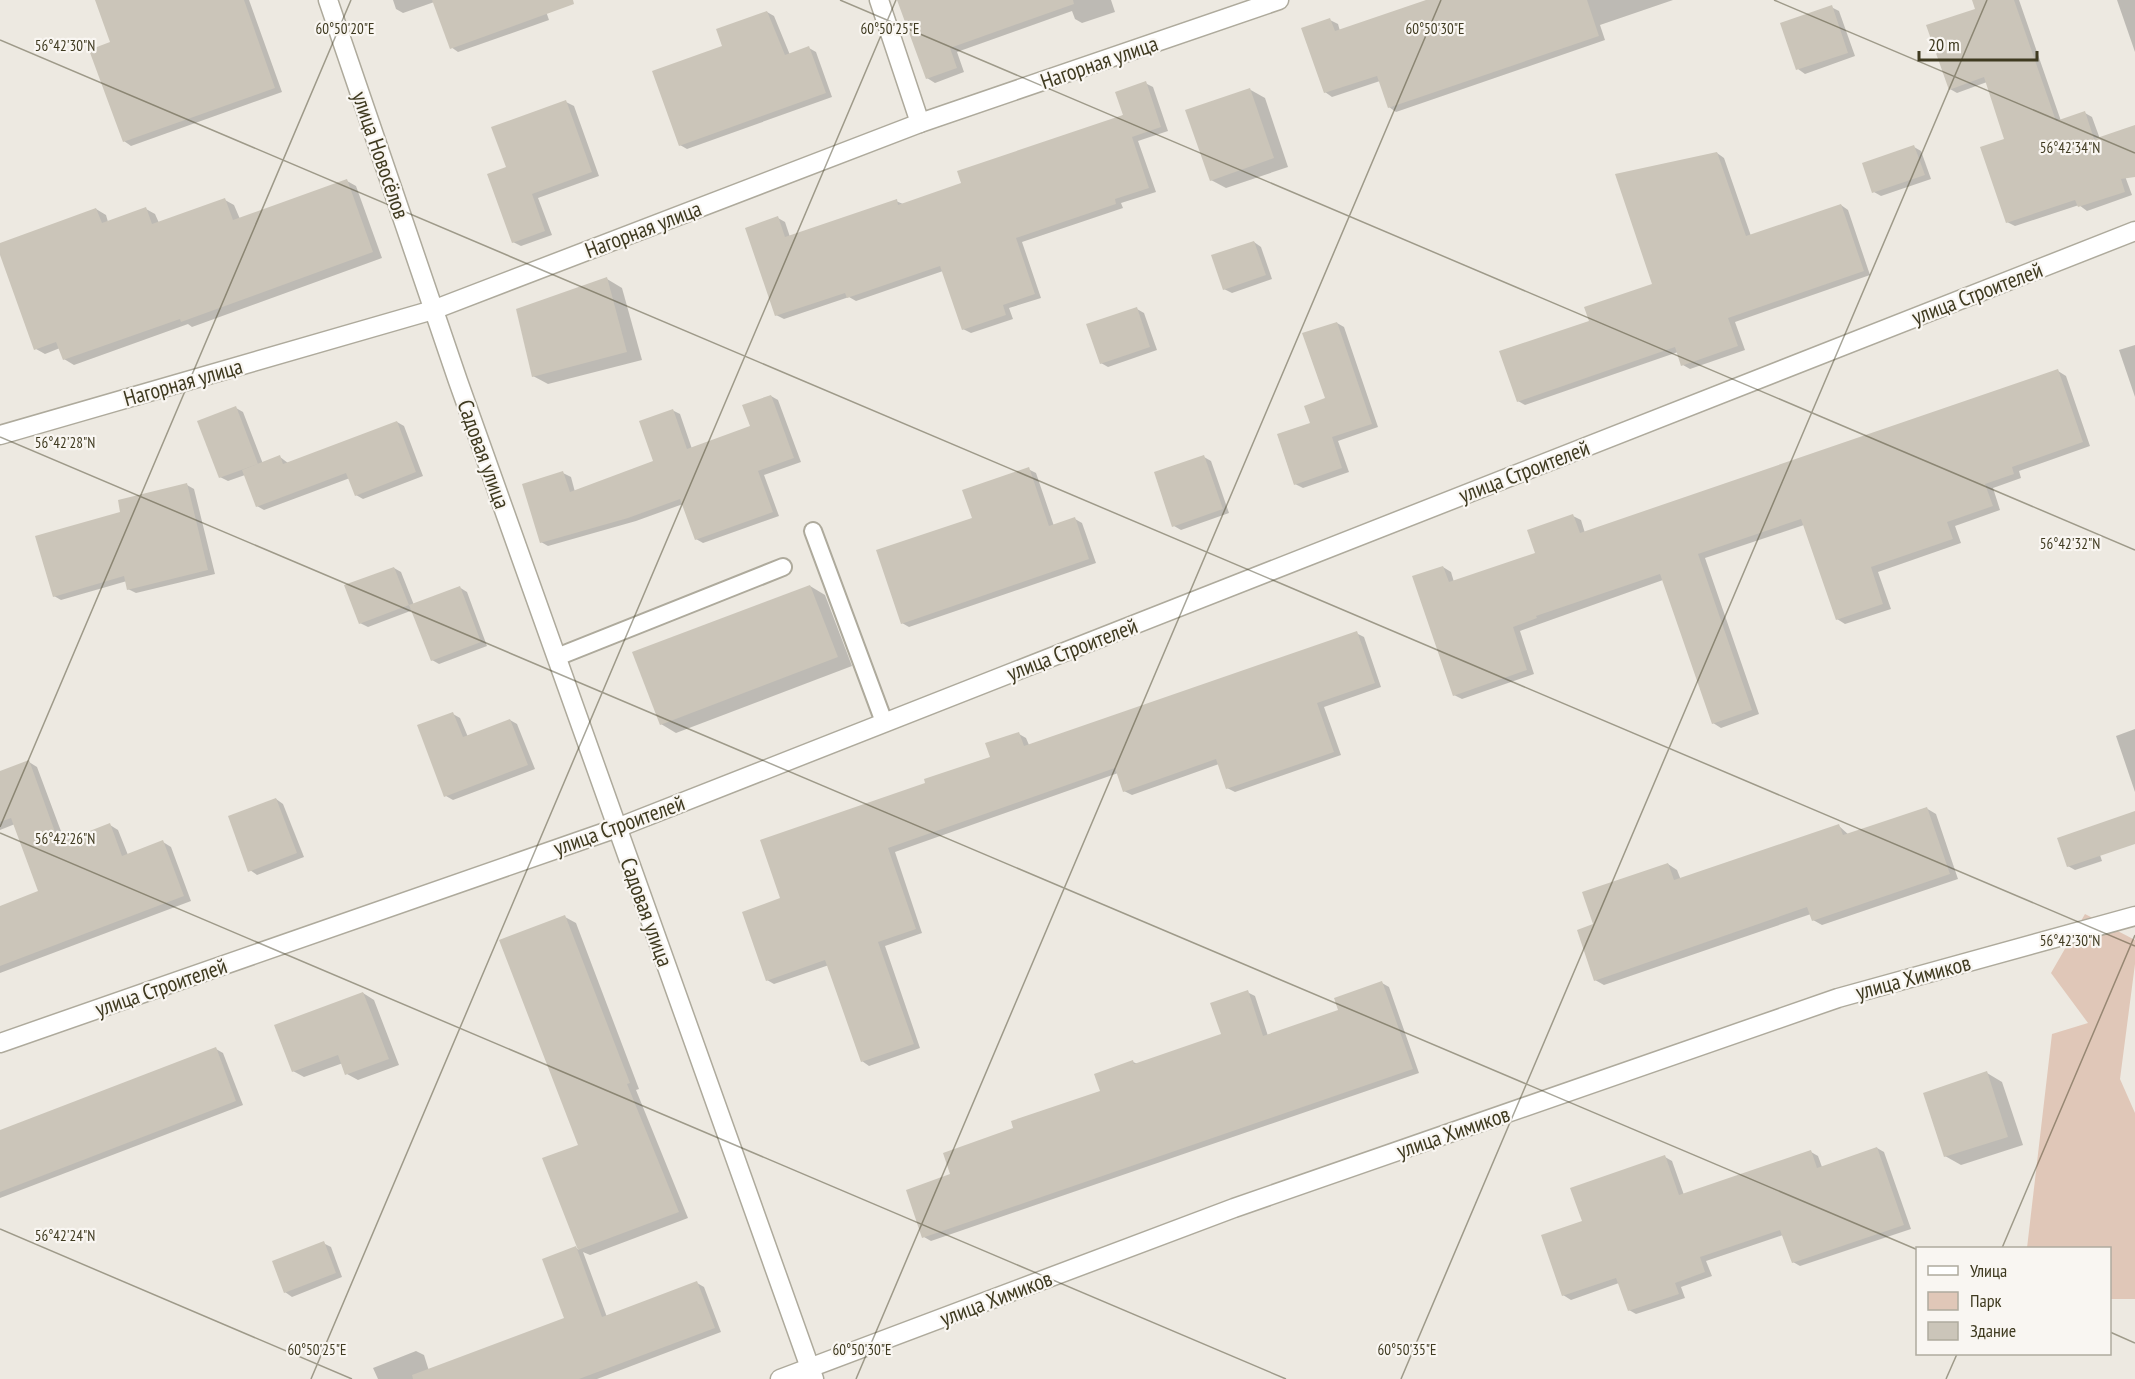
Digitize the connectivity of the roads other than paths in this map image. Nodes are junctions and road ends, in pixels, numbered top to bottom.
1 (328, 0) edge
2 (879, 0) edge
3 (1279, 0) edge
4 (920, 123) junction
5 (2135, 231) edge
6 (433, 310) junction
7 (0, 435) edge
8 (813, 531) dead end
9 (783, 567) dead end
10 (557, 657) junction
11 (884, 722) junction
12 (617, 828) junction
13 (2135, 916) edge
14 (0, 1043) edge
15 (812, 1374) edge
16 (780, 1379) edge

1 - 6 street, улица Новосёлов
2 - 4 street
3 - 4 street, Нагорная улица
4 - 6 street, Нагорная улица
5 - 11 street, улица Строителей
6 - 7 street, Нагорная улица
6 - 10 street, Садовая улица
8 - 11 lane
9 - 10 lane
10 - 12 street, Садовая улица
11 - 12 street, улица Строителей
12 - 14 street, улица Строителей
12 - 15 street, Садовая улица
13 - 15 street, улица Химиков
15 - 16 street, улица Химиков

